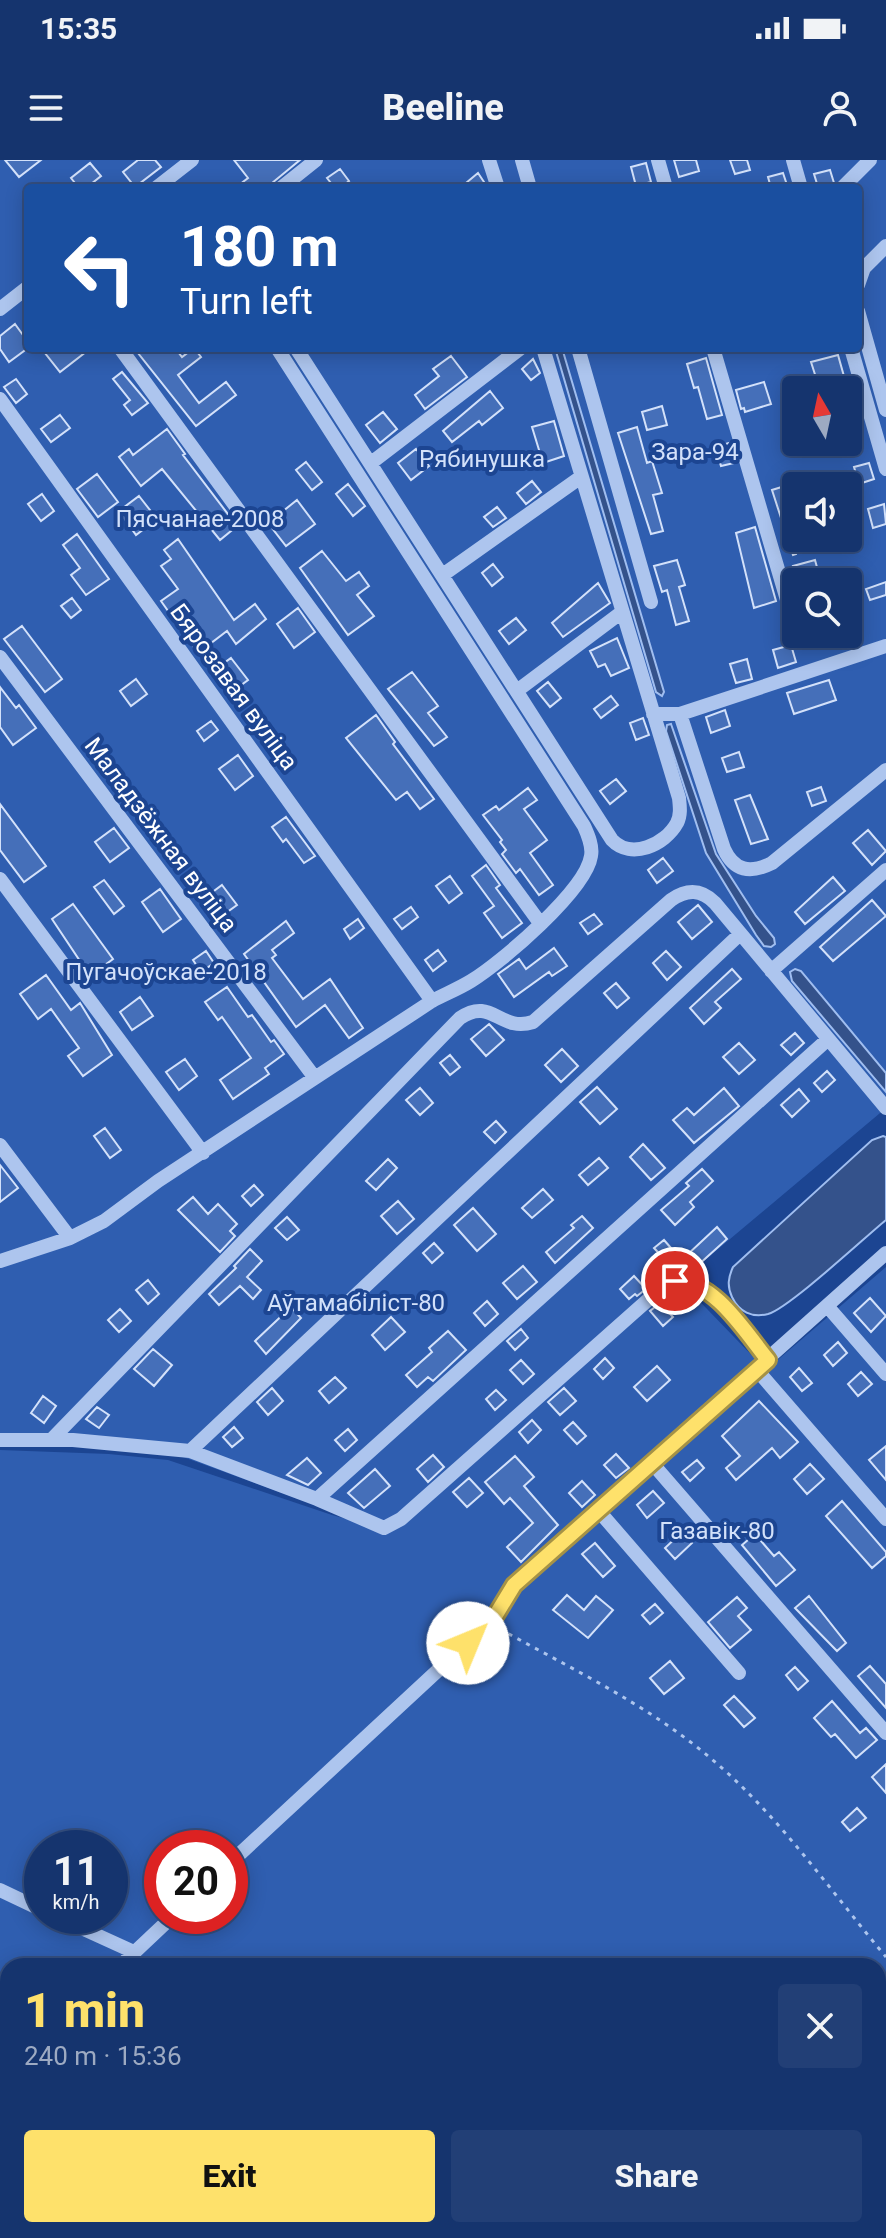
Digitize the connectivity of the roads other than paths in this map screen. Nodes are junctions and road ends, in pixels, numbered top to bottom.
1 (192, 160) edge
2 (316, 160) edge
3 (489, 160) edge
4 (522, 160) edge
5 (658, 160) edge
6 (793, 160) edge
7 (870, 160) edge
8 (167, 184) edge
9 (286, 184) edge
10 (497, 184) edge
11 (529, 184) edge
12 (665, 184) edge
13 (800, 184) edge
14 (846, 184) edge
15 (886, 246) edge
16 (862, 274) edge
17 (24, 290) edge
18 (0, 309) edge
19 (862, 325) edge
20 (123, 352) edge
21 (280, 352) edge
22 (300, 352) edge
23 (516, 352) edge
24 (544, 352) edge
25 (579, 352) edge
26 (714, 352) edge
27 (852, 352) edge
28 (0, 399) edge
29 (886, 410) edge
30 (371, 463) junction
31 (886, 469) edge
32 (581, 477) junction
33 (444, 574) junction
34 (782, 583) edge
35 (651, 602) dead end
36 (622, 612) junction
37 (886, 646) edge
38 (0, 657) edge
39 (518, 690) junction
40 (653, 714) junction
41 (680, 714) junction
42 (886, 770) edge
43 (886, 870) edge
44 (0, 879) edge
45 (540, 923) junction
46 (739, 935) junction
47 (771, 971) junction
48 (432, 1001) junction
49 (827, 1040) junction
50 (315, 1078) junction
51 (886, 1108) edge
52 (0, 1145) edge
53 (203, 1153) junction
54 (70, 1238) junction
55 (886, 1253) edge
56 (0, 1261) edge
57 (828, 1307) junction
58 (762, 1365) junction
59 (886, 1374) edge
60 (52, 1439) junction
61 (0, 1440) edge
62 (190, 1451) junction
63 (652, 1463) junction
64 (317, 1499) junction
65 (598, 1510) junction
66 (886, 1519) edge
67 (739, 1673) dead end
68 (886, 1733) edge
69 (248, 1846) edge
70 (0, 1890) edge
71 (24, 1901) edge
72 (94, 1934) edge
73 (154, 1934) edge
74 (134, 1952) junction
75 (128, 1958) edge

1 - 8 lane
2 - 9 lane
3 - 10 lane
4 - 11 lane
5 - 12 lane
6 - 13 lane
7 - 14 lane
15 - 16 lane
17 - 18 lane
19 - 29 lane
20 - 45 lane
21 - 45 lane
22 - 30 lane
23 - 30 lane
24 - 32 lane
25 - 35 lane
26 - 34 lane
27 - 31 lane
28 - 48 lane, Бярозавая вуліца
30 - 33 lane
32 - 33 lane
32 - 36 lane
33 - 39 lane
36 - 39 lane
36 - 40 lane
37 - 41 lane
38 - 50 lane, Маладзёжная вуліца
39 - 40 lane
40 - 41 lane
41 - 42 lane
43 - 47 lane
44 - 53 lane
45 - 48 lane
46 - 47 lane
46 - 60 lane
46 - 62 lane
47 - 49 lane
48 - 50 lane
49 - 51 lane
49 - 64 lane
50 - 53 lane
52 - 54 lane
53 - 54 lane
54 - 56 lane
55 - 57 lane
57 - 58 lane
57 - 59 lane
58 - 63 lane
58 - 64 lane
58 - 66 lane
60 - 61 lane
60 - 62 lane
62 - 64 lane
63 - 65 lane
63 - 68 lane
65 - 67 lane
65 - 69 lane
70 - 71 lane
72 - 74 lane
73 - 74 lane
74 - 75 lane

